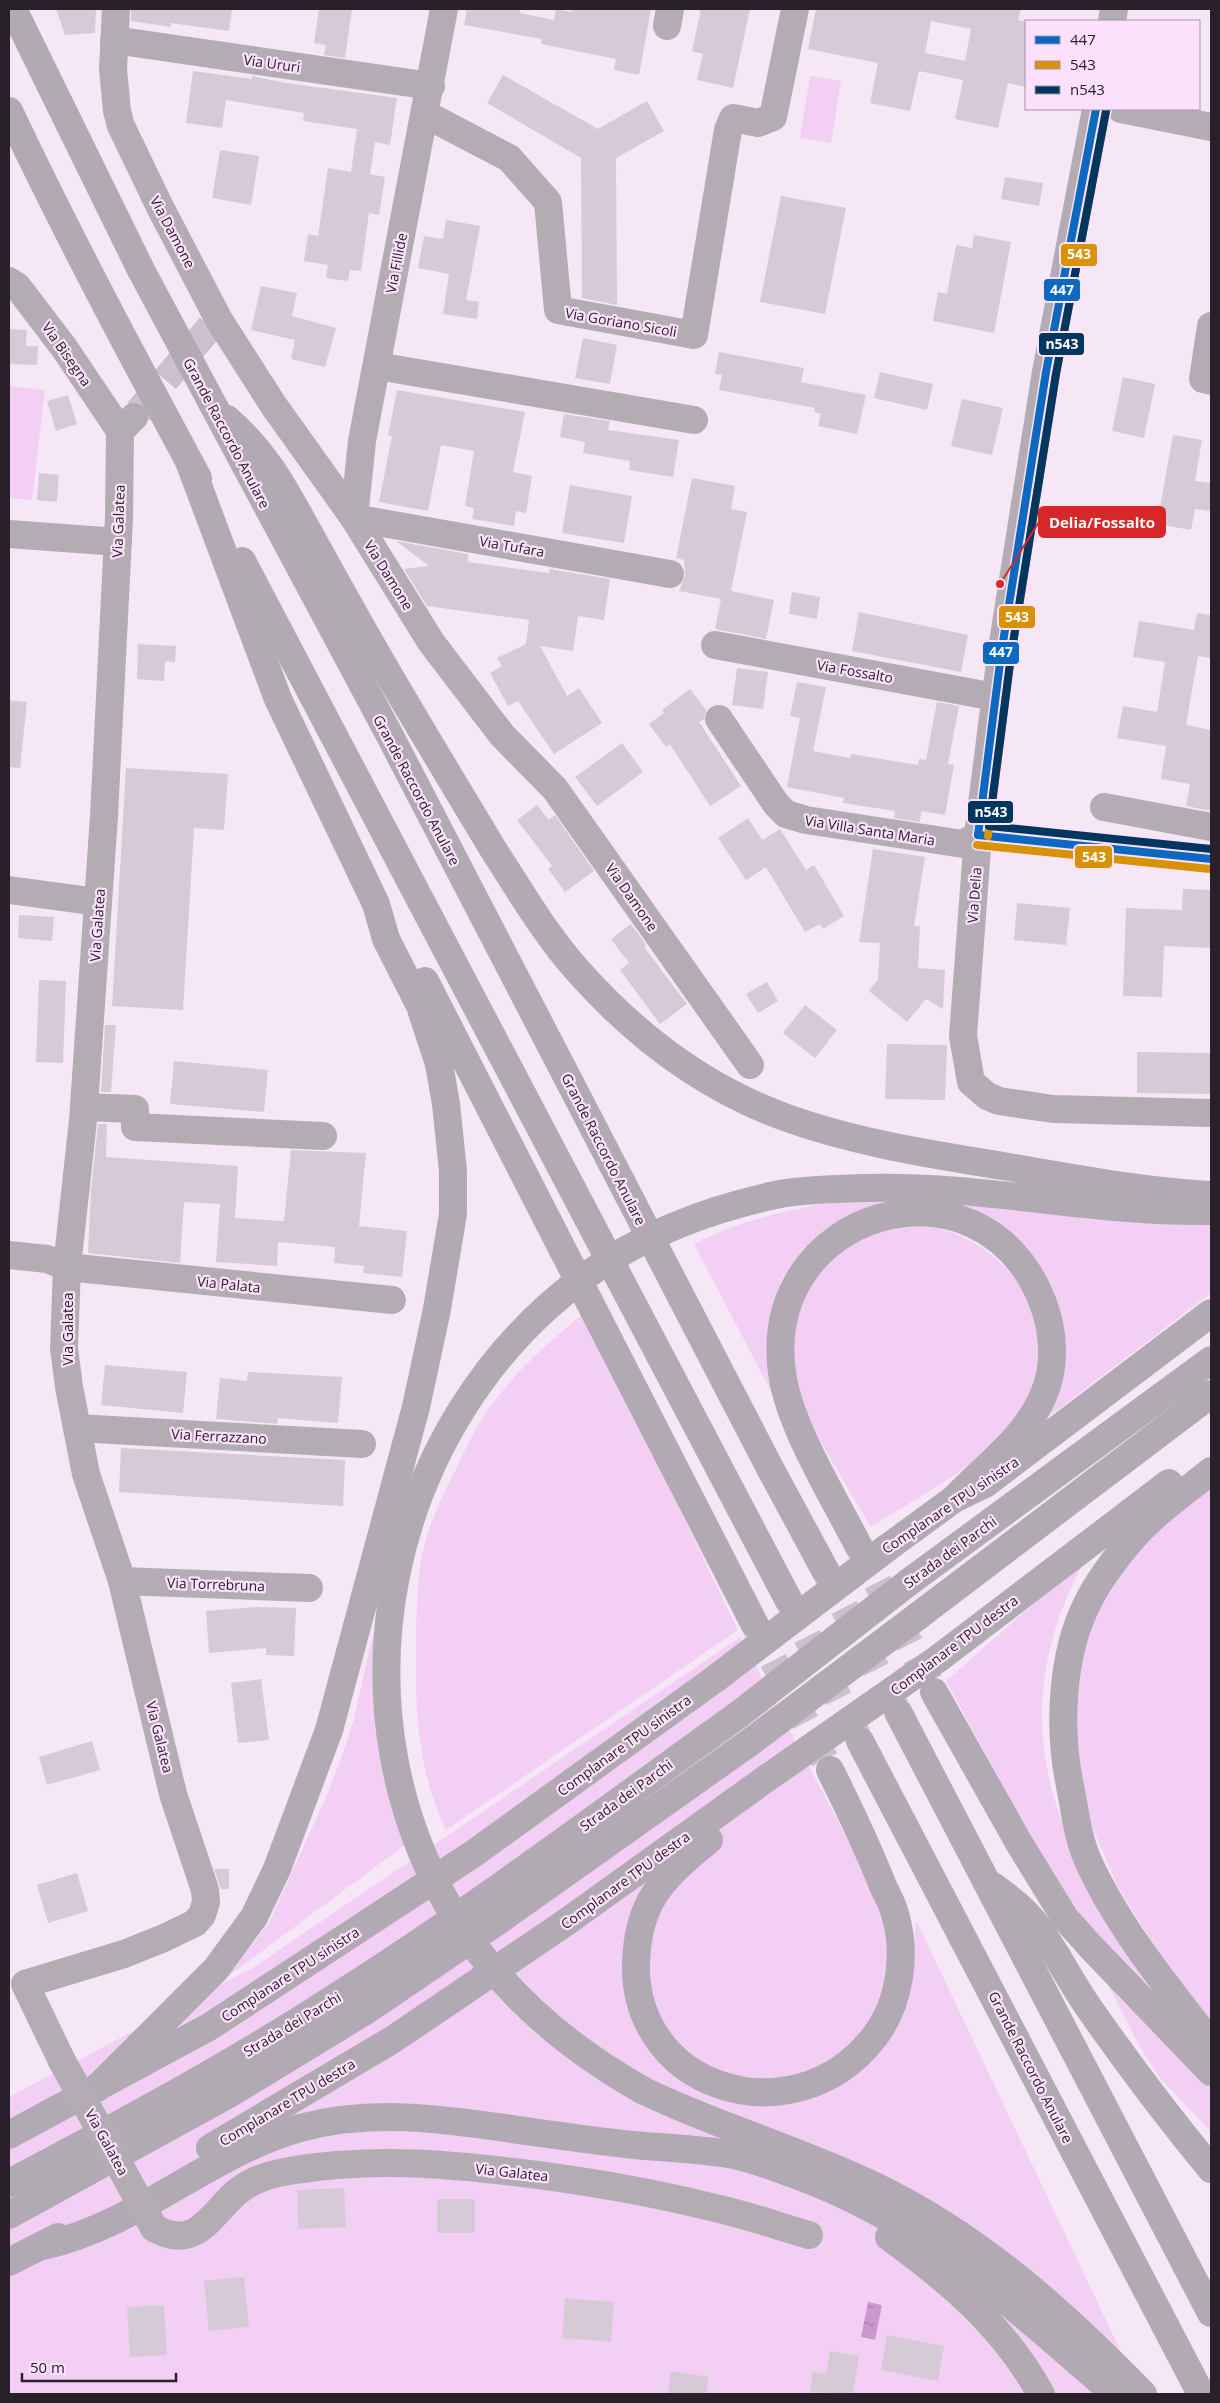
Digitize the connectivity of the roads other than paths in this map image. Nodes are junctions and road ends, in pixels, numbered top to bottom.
1 (13, 9) edge
2 (116, 9) edge
3 (444, 9) edge
4 (795, 9) edge
5 (114, 40) junction
6 (431, 86) junction
7 (1096, 110) edge
8 (1126, 110) edge
9 (9, 111) edge
10 (425, 114) junction
11 (1211, 127) edge
12 (9, 281) edge
13 (1211, 326) edge
14 (377, 366) junction
15 (1211, 381) edge
16 (213, 406) junction
17 (694, 420) dead end
18 (127, 424) joint
19 (190, 464) junction
20 (354, 518) junction
21 (9, 534) edge
22 (118, 542) junction
23 (670, 574) dead end
24 (715, 645) dead end
25 (995, 697) junction
26 (719, 719) dead end
27 (1104, 807) dead end
28 (1199, 825) edge
29 (978, 835) junction
30 (1179, 857) junction
31 (1211, 859) edge
32 (9, 890) edge
33 (98, 902) junction
34 (376, 904) junction
35 (750, 1064) dead end
36 (84, 1107) junction
37 (1211, 1113) edge
38 (323, 1136) dead end
39 (1211, 1195) edge
40 (1211, 1211) edge
41 (9, 1255) edge
42 (68, 1267) junction
43 (392, 1300) dead end
44 (1211, 1313) edge
45 (1211, 1360) edge
46 (1211, 1394) edge
47 (77, 1428) junction
48 (362, 1444) dead end
49 (1211, 1453) edge
50 (1211, 1471) edge
51 (954, 1499) junction
52 (858, 1545) tunnel mouth
53 (825, 1570) tunnel mouth
54 (122, 1581) junction
55 (309, 1588) dead end
56 (788, 1599) tunnel mouth
57 (754, 1623) tunnel mouth
58 (934, 1692) tunnel mouth
59 (898, 1712) tunnel mouth
60 (860, 1741) tunnel mouth
61 (830, 1770) tunnel mouth
62 (744, 1794) junction
63 (985, 1880) junction
64 (17, 1987) edge
65 (1211, 2044) edge
66 (1211, 2072) edge
67 (97, 2088) junction
68 (9, 2135) edge
69 (628, 2144) junction
70 (1211, 2169) edge
71 (9, 2183) edge
72 (9, 2215) edge
73 (810, 2235) dead end
74 (43, 2246) junction
75 (9, 2262) edge
76 (1211, 2313) edge
77 (1041, 2394) edge
78 (1115, 2394) edge
79 (1143, 2394) edge
80 (1201, 2394) edge

1 - 16 highway, Grande Raccordo Anulare
2 - 5 street
3 - 6 street, Via Fillide
4 - 10 street, Via Goriano Sicoli
5 - 6 street, Via Ururi
5 - 20 street, Via Damone
6 - 10 street, Via Fillide
7 - 25 street, Via Delia
8 - 11 street
9 - 19 highway
10 - 14 street, Via Fillide
12 - 18 street, Via Bisegna
13 - 15 street
14 - 17 street
14 - 20 street, Via Fillide
16 - 39 highway
16 - 53 highway, Grande Raccordo Anulare
18 - 22 street, Via Galatea
19 - 34 highway
19 - 56 highway
20 - 23 street, Via Tufara
20 - 35 street, Via Damone
21 - 22 street
22 - 33 street, Via Galatea
24 - 25 street, Via Fossalto
25 - 29 street, Via Delia
26 - 29 street, Via Villa Santa Maria
27 - 28 street
28 - 30 street
29 - 30 street
29 - 37 street, Via Delia
30 - 31 street
32 - 33 street
33 - 36 street, Via Galatea
34 - 57 highway
34 - 67 highway
36 - 38 street
36 - 42 street, Via Galatea
40 - 79 highway, bridge
41 - 42 street, Via Palata
42 - 43 street, Via Palata
42 - 47 street, Via Galatea
44 - 51 highway, Complanare TPU sinistra
45 - 71 highway, Strada dei Parchi, bridge
46 - 72 highway, Strada dei Parchi, bridge
47 - 48 street, Via Ferrazzano
47 - 54 street, Via Galatea
49 - 62 highway, Complanare TPU destra, bridge
50 - 65 highway
51 - 52 highway
51 - 67 highway, Complanare TPU sinistra, bridge
54 - 55 street, Via Torrebruna
54 - 64 street, Via Galatea
58 - 66 highway
59 - 63 highway
60 - 80 highway, Grande Raccordo Anulare
61 - 62 highway
62 - 74 highway, Complanare TPU destra
63 - 70 highway
63 - 76 highway
64 - 73 street, Via Galatea, bridge
67 - 68 highway, Complanare TPU sinistra
69 - 74 highway
69 - 77 highway
69 - 78 highway
74 - 75 highway, Complanare TPU destra

